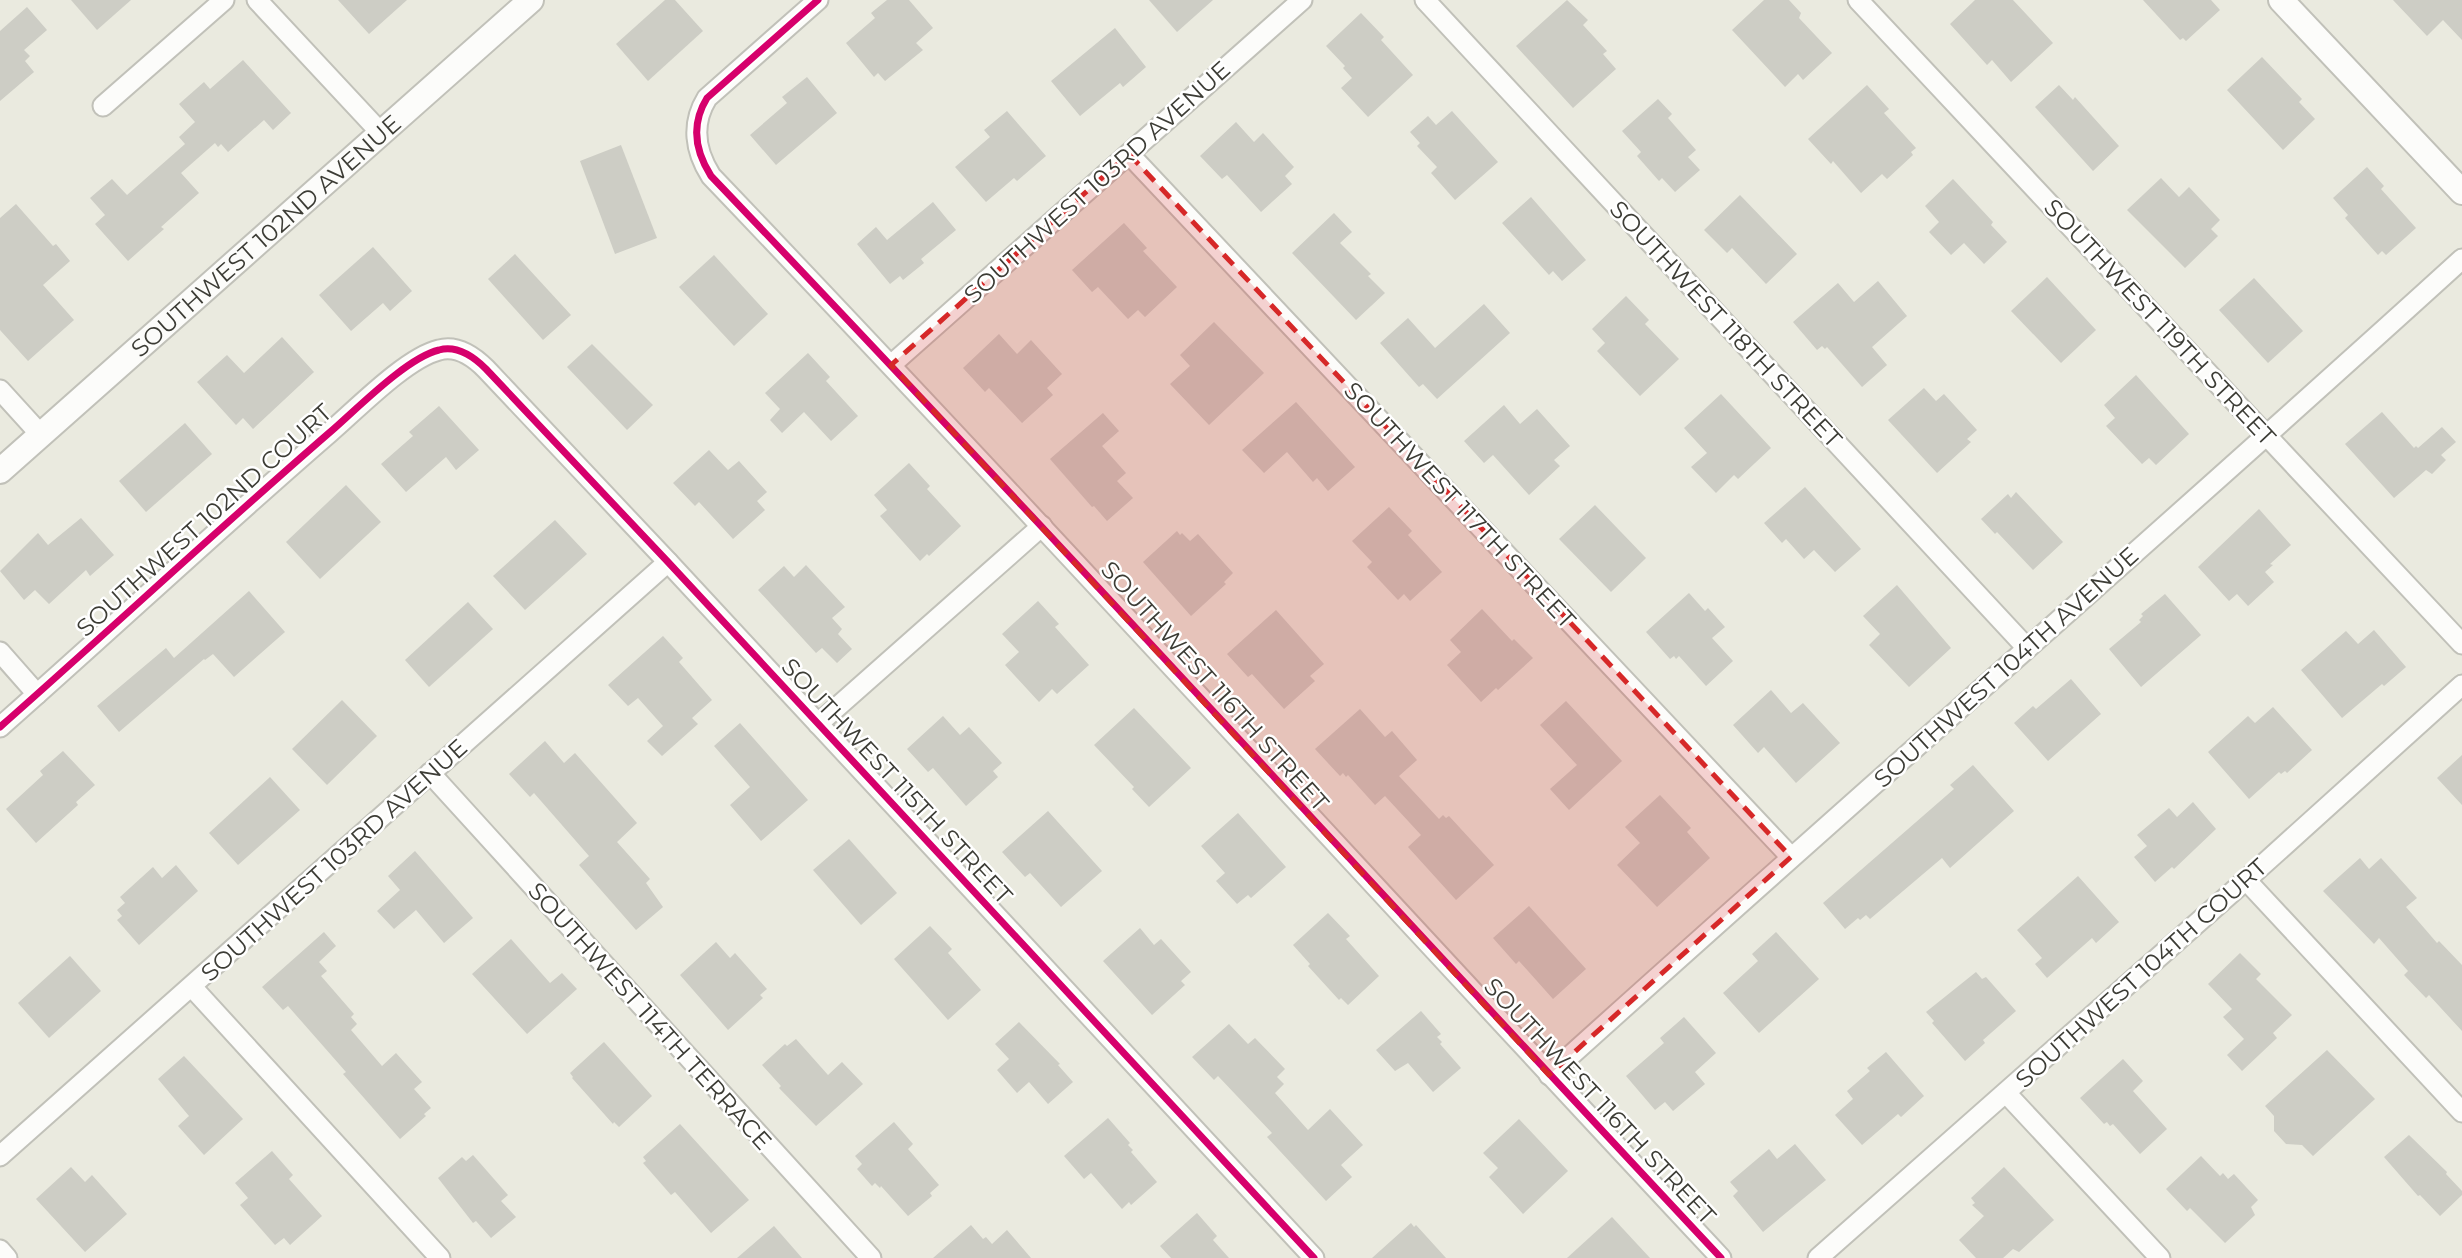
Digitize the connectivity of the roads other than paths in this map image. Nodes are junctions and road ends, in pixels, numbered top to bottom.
1 (224, 0) edge
2 (257, 0) edge
3 (531, 0) edge
4 (818, 0) edge
5 (1302, 0) edge
6 (1425, 0) edge
7 (1857, 0) edge
8 (2281, 0) edge
9 (103, 106) dead end
10 (381, 133) junction
11 (1129, 154) junction
12 (2462, 192) edge
13 (2462, 259) edge
14 (440, 349) joint
15 (891, 365) junction
16 (0, 390) edge
17 (41, 435) junction
18 (2267, 436) junction
19 (0, 471) edge
20 (1042, 526) junction
21 (668, 562) junction
22 (2462, 644) edge
23 (2027, 648) junction
24 (0, 652) edge
25 (2462, 685) edge
26 (37, 694) junction
27 (818, 724) junction
28 (0, 727) edge
29 (430, 774) junction
30 (1791, 857) junction
31 (2246, 880) junction
32 (192, 987) junction
33 (1549, 1075) junction
34 (2006, 1093) junction
35 (2462, 1112) edge
36 (0, 1156) edge
37 (0, 1250) edge
38 (7, 1258) edge
39 (440, 1258) edge
40 (871, 1258) edge
41 (1314, 1258) edge
42 (1721, 1258) edge
43 (1818, 1258) edge
44 (2160, 1258) edge

1 - 9 street
2 - 10 street
3 - 10 street, SOUTHWEST 102ND AVENUE
4 - 15 street, SOUTHWEST 116TH STREET
5 - 11 street, SOUTHWEST 103RD AVENUE
6 - 23 street, SOUTHWEST 118TH STREET
7 - 18 street, SOUTHWEST 119TH STREET
8 - 12 street
10 - 17 street, SOUTHWEST 102ND AVENUE
11 - 15 street, SOUTHWEST 103RD AVENUE
11 - 30 street, SOUTHWEST 117TH STREET
13 - 18 street, SOUTHWEST 104TH AVENUE
14 - 21 street, SOUTHWEST 115TH STREET
14 - 26 street, SOUTHWEST 102ND COURT
15 - 20 street, SOUTHWEST 116TH STREET
16 - 17 street
17 - 19 street, SOUTHWEST 102ND AVENUE
18 - 22 street, SOUTHWEST 119TH STREET
18 - 23 street, SOUTHWEST 104TH AVENUE
20 - 27 street
20 - 33 street, SOUTHWEST 116TH STREET
21 - 27 street, SOUTHWEST 115TH STREET
21 - 29 street, SOUTHWEST 103RD AVENUE
23 - 30 street, SOUTHWEST 104TH AVENUE
24 - 26 street
25 - 31 street, SOUTHWEST 104TH COURT
26 - 28 street, SOUTHWEST 102ND COURT
27 - 41 street, SOUTHWEST 115TH STREET
29 - 32 street, SOUTHWEST 103RD AVENUE
29 - 40 street, SOUTHWEST 114TH TERRACE
30 - 33 street, SOUTHWEST 104TH AVENUE
31 - 34 street, SOUTHWEST 104TH COURT
31 - 35 street
32 - 36 street, SOUTHWEST 103RD AVENUE
32 - 39 street
33 - 42 street, SOUTHWEST 116TH STREET
34 - 43 street, SOUTHWEST 104TH COURT
34 - 44 street
37 - 38 street

